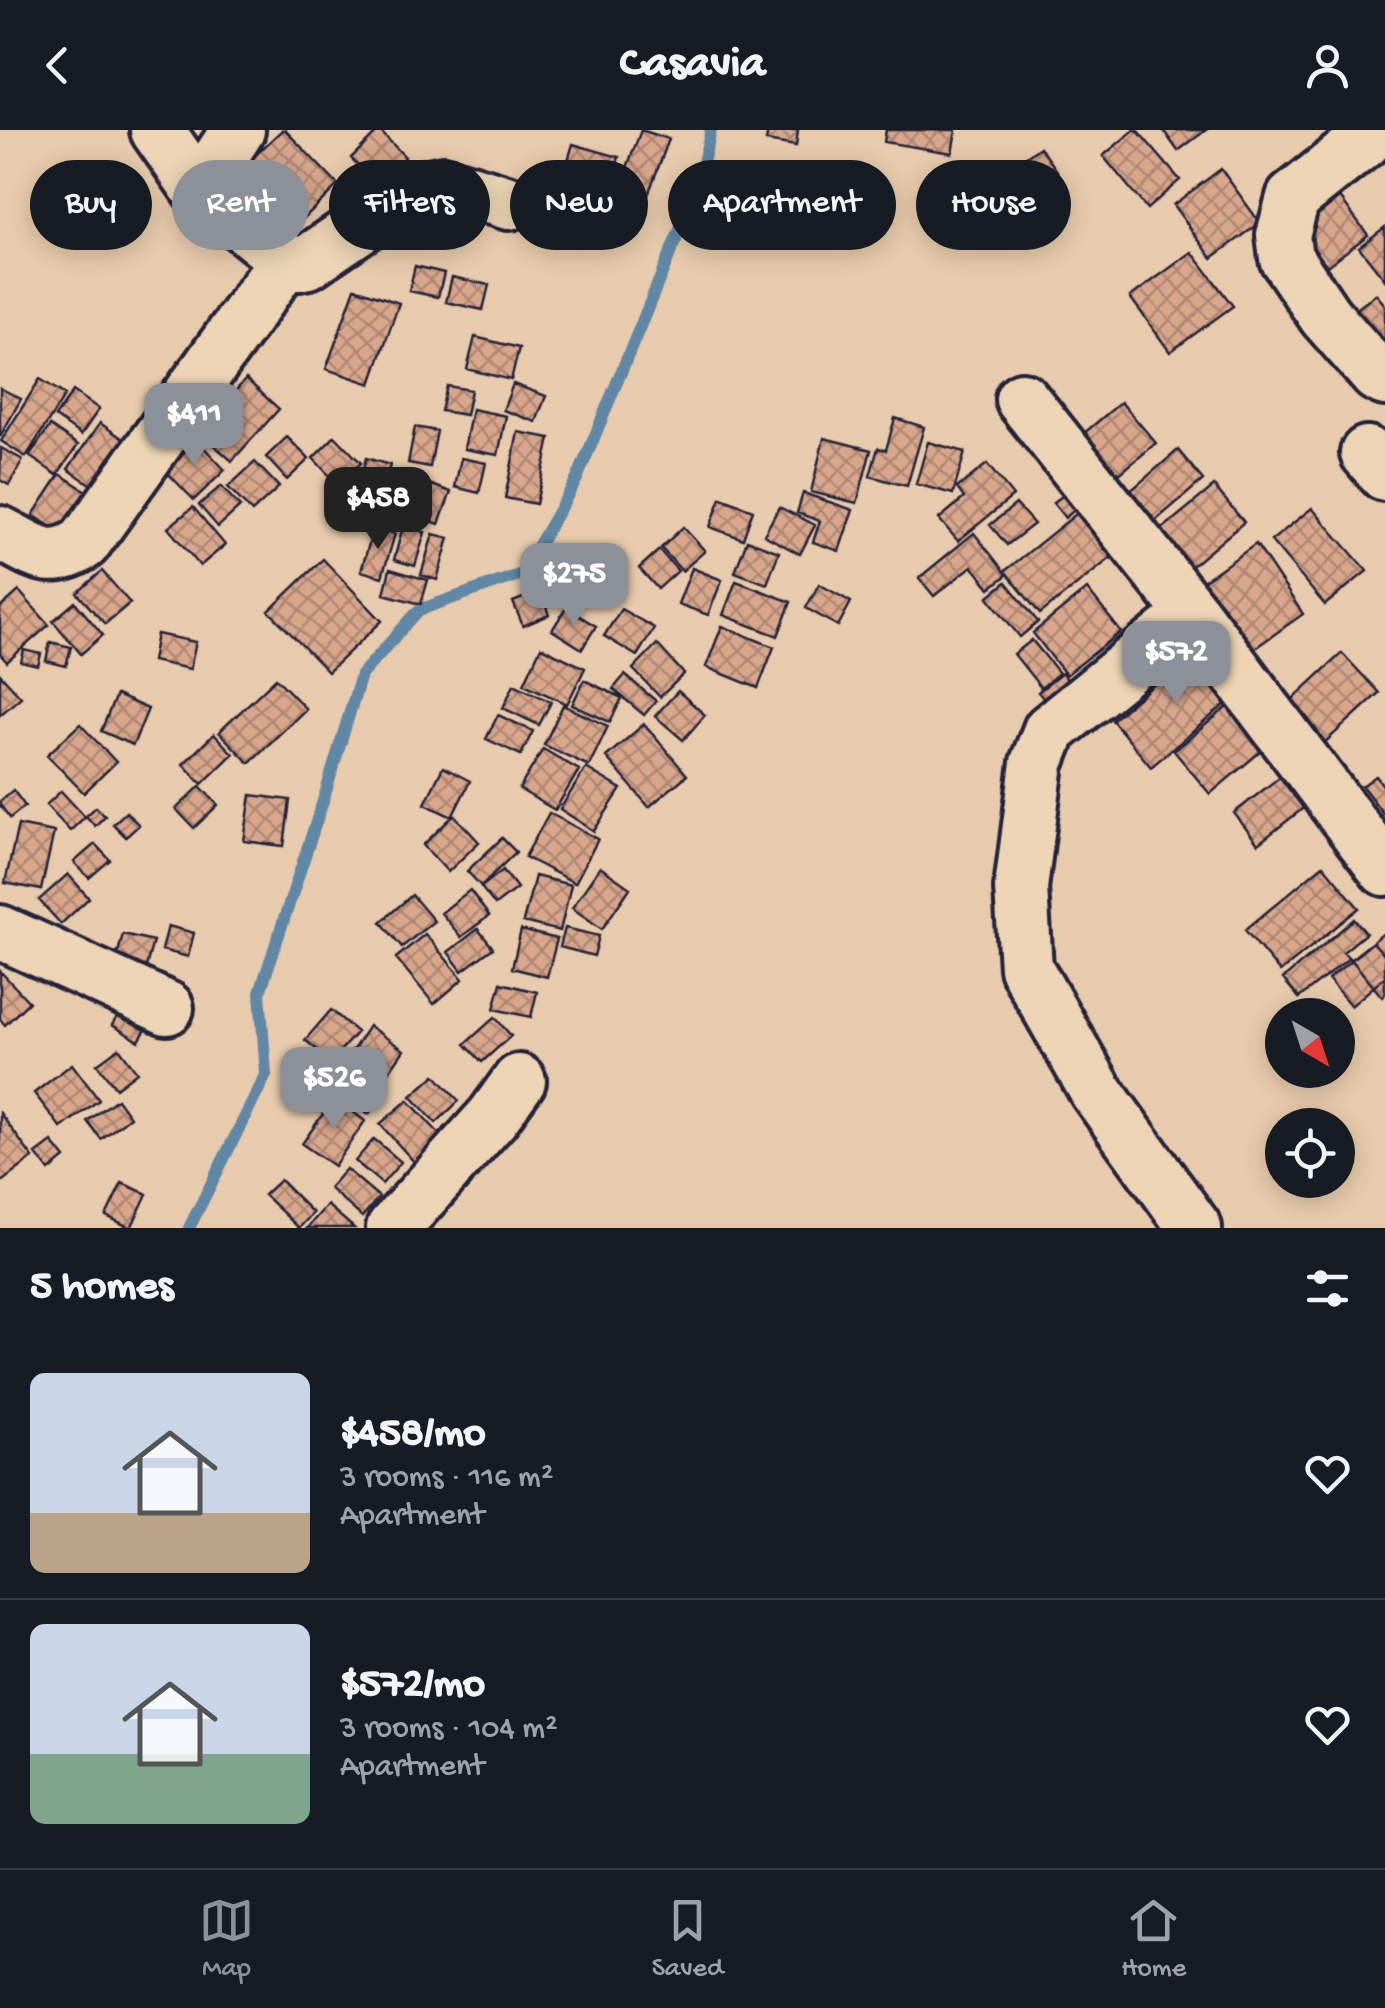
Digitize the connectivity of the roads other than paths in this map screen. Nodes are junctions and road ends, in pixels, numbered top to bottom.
1 (157, 130) edge
2 (238, 130) edge
3 (1378, 130) edge
4 (178, 160) edge
5 (218, 160) edge
6 (509, 204) dead end
7 (274, 250) edge
8 (286, 260) junction
9 (1385, 380) edge
10 (1022, 399) dead end
11 (0, 533) edge
12 (1193, 614) junction
13 (1385, 869) edge
14 (0, 932) edge
15 (167, 1008) dead end
16 (519, 1080) dead end
17 (393, 1228) edge
18 (1196, 1228) edge

1 - 4 street
2 - 5 street
3 - 9 street
6 - 8 street
7 - 8 street
8 - 11 street
10 - 12 street
12 - 13 street
12 - 18 street
14 - 15 street
16 - 17 street

